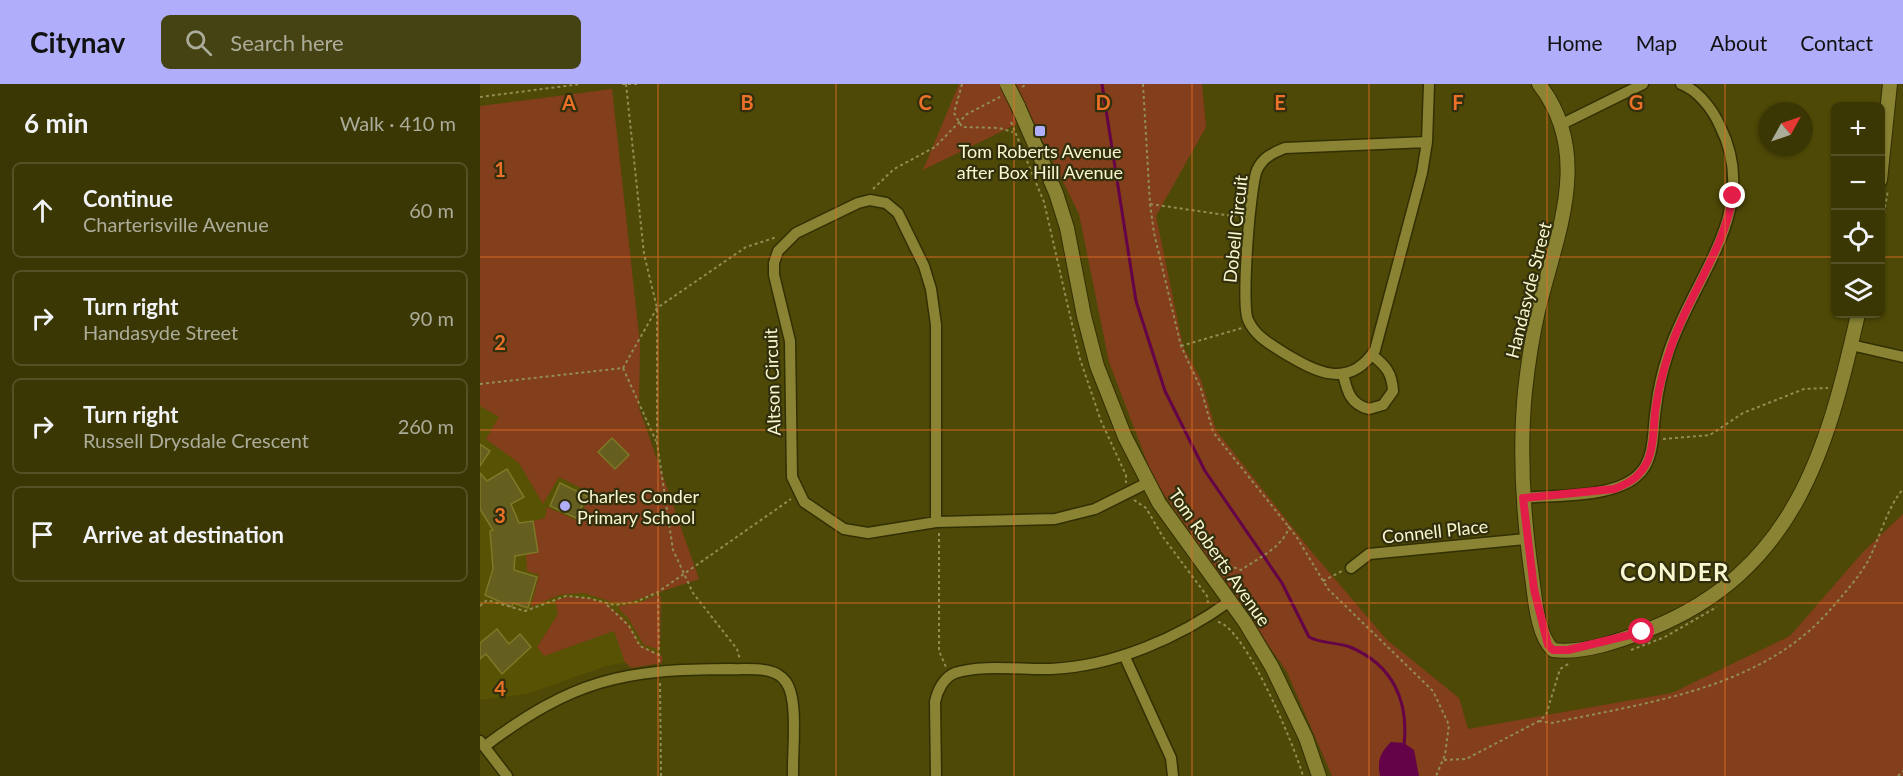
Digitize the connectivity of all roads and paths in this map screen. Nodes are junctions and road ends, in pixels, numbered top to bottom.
1 (581, 84) edge
2 (622, 84) edge
3 (626, 84) edge
4 (638, 84) edge
5 (962, 84) edge
6 (1007, 84) edge
7 (1143, 84) edge
8 (1429, 84) edge
9 (1539, 84) edge
10 (1643, 84) edge
11 (1681, 84) edge
12 (1890, 84) edge
13 (480, 97) edge
14 (1560, 125) junction
15 (1013, 132) dead end
16 (1427, 142) junction
17 (1883, 156) edge
18 (1150, 204) junction
19 (1251, 218) junction
20 (1857, 318) edge
21 (1250, 324) junction
22 (1851, 345) junction
23 (1181, 346) junction
24 (1372, 356) junction
25 (1903, 357) edge
26 (1343, 374) junction
27 (480, 384) edge
28 (1828, 398) dead end
29 (1652, 438) junction
30 (657, 443) junction
31 (1147, 483) junction
32 (1903, 489) edge
33 (798, 494) junction
34 (1523, 498) junction
35 (936, 522) junction
36 (1289, 526) junction
37 (1287, 534) junction
38 (1296, 536) junction
39 (1526, 539) junction
40 (1211, 559) dead end
41 (1351, 568) joint
42 (684, 574) junction
43 (1323, 581) junction
44 (658, 592) junction
45 (1230, 602) junction
46 (607, 605) junction
47 (1720, 605) dead end
48 (480, 606) edge
49 (1628, 651) dead end
50 (659, 655) junction
51 (1124, 655) junction
52 (1577, 662) dead end
53 (660, 670) junction
54 (741, 670) junction
55 (952, 674) junction
56 (1539, 722) junction
57 (482, 743) edge
58 (1444, 760) junction
59 (1903, 771) edge
60 (507, 776) edge
61 (661, 776) edge
62 (793, 776) edge
63 (936, 776) edge
64 (1173, 776) edge
65 (1319, 776) edge
66 (1436, 776) edge
67 (1898, 776) edge

1 - 13 path
2 - 3 path
3 - 4 path
3 - 30 path
5 - 15 path
6 - 31 street, Tom Roberts Avenue, bridge
7 - 18 path
8 - 16 street
9 - 14 street, Handasyde Street
10 - 14 street
11 - 29 street
12 - 17 street
14 - 34 street, Handasyde Street
16 - 19 street, Dobell Circuit
16 - 24 street
18 - 19 path
18 - 23 path
19 - 21 street, Dobell Circuit
20 - 22 street
21 - 23 path
21 - 26 street
22 - 25 street
22 - 39 street, Handasyde Street
23 - 36 path
24 - 26 street
24 - 26 street
27 - 30 path
28 - 29 path
29 - 34 street
30 - 42 path
31 - 35 street
31 - 45 street, Tom Roberts Avenue
32 - 56 path
33 - 35 street
33 - 35 street, Altson Circuit
33 - 42 path
34 - 39 street, Handasyde Street
35 - 55 path
36 - 37 path
36 - 38 path
37 - 38 path
37 - 40 path
38 - 43 path
39 - 41 street, Connell Place
41 - 43 path
42 - 44 path
42 - 54 path
43 - 58 path
44 - 46 path
44 - 50 path
45 - 51 street
45 - 65 street, Tom Roberts Avenue
46 - 48 path
46 - 50 path
47 - 49 path
50 - 53 path
51 - 55 street
51 - 64 street
52 - 56 path
53 - 54 street
53 - 57 street
53 - 61 path
54 - 62 street
55 - 63 street
56 - 58 path
57 - 60 street
58 - 66 path
59 - 67 path

